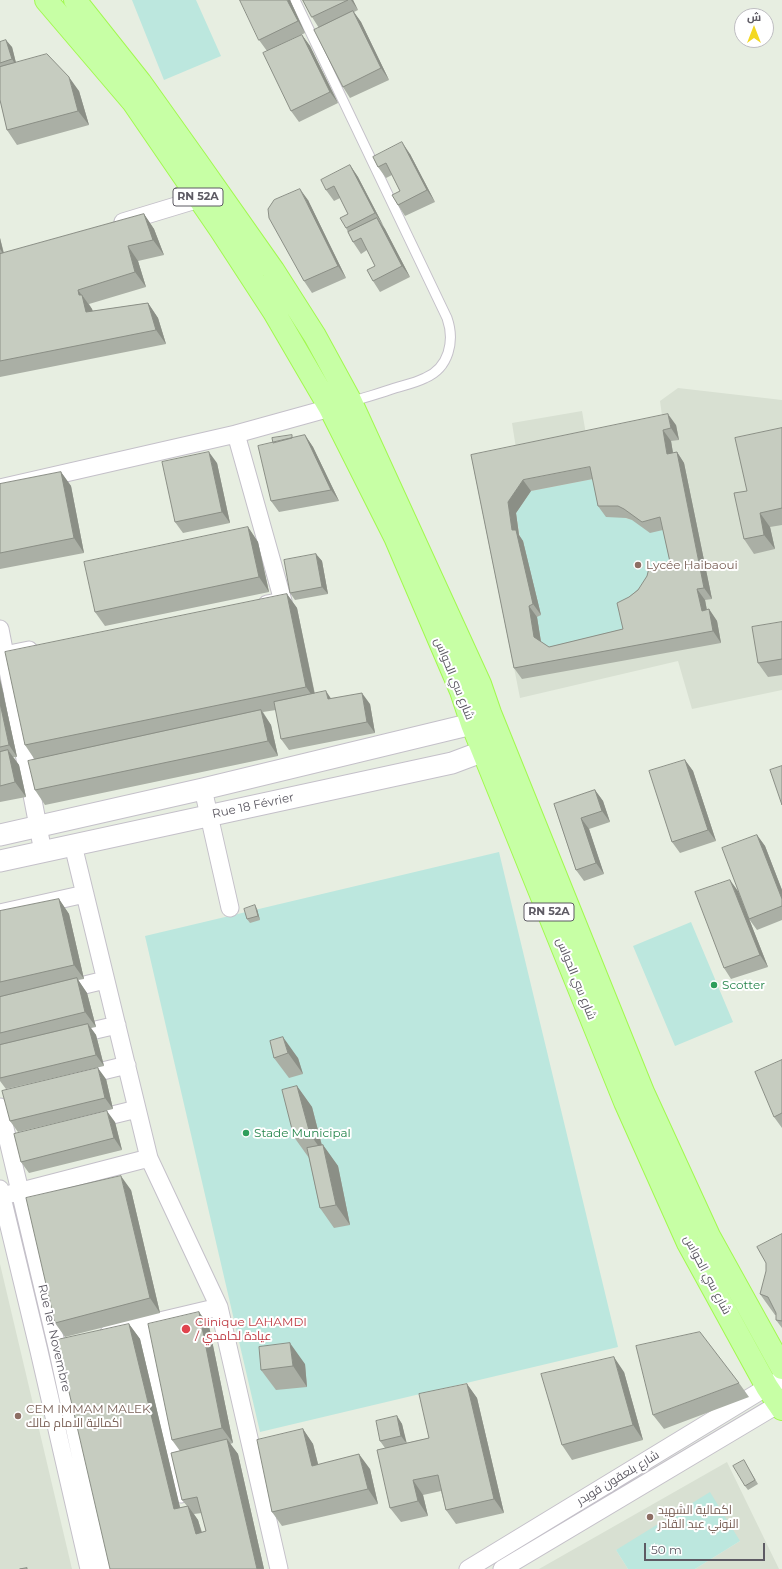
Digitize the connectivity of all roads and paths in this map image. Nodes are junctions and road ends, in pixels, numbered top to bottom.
1 (46, 0) edge
2 (74, 0) edge
3 (295, 0) edge
4 (199, 199) junction
5 (107, 226) edge
6 (351, 402) junction
7 (330, 408) junction
8 (236, 434) junction
9 (0, 488) edge
10 (252, 607) edge
11 (0, 630) edge
12 (44, 647) edge
13 (3, 656) edge
14 (481, 719) junction
15 (493, 747) junction
16 (203, 789) junction
17 (209, 815) junction
18 (39, 827) junction
19 (0, 835) edge
20 (74, 845) junction
21 (43, 852) junction
22 (0, 862) edge
23 (85, 894) junction
24 (230, 908) dead end
25 (0, 913) edge
26 (106, 980) junction
27 (45, 995) edge
28 (117, 1025) junction
29 (51, 1041) edge
30 (127, 1065) junction
31 (60, 1081) edge
32 (2, 1099) edge
33 (137, 1109) junction
34 (76, 1124) edge
35 (149, 1158) junction
36 (21, 1191) junction
37 (1, 1193) edge
38 (39, 1269) junction
39 (21, 1274) junction
40 (219, 1307) junction
41 (143, 1324) junction
42 (93, 1337) edge
43 (64, 1345) junction
44 (39, 1350) junction
45 (782, 1368) edge
46 (778, 1396) edge
47 (647, 1460) junction
48 (657, 1475) junction
49 (181, 1494) edge
50 (518, 1539) junction
51 (528, 1553) junction
52 (89, 1569) edge
53 (105, 1569) edge
54 (279, 1569) edge
55 (468, 1569) edge
56 (502, 1569) edge

1 - 4 main road, RN 52A
2 - 6 main road, RN 52A
3 - 6 lane
4 - 5 street
4 - 7 main road, RN 52A
6 - 7 main road
6 - 14 main road, شارع سي الحواس / RN 52A
7 - 8 street
7 - 14 main road, شارع سي الحواس / RN 52A
8 - 9 street
8 - 10 street
11 - 13 street
12 - 13 street
13 - 18 street
14 - 15 main road, شارع سي الحواس / RN 52A
14 - 16 street
15 - 17 street, Rue 18 Février
15 - 45 main road, شارع سي الحواس / RN 52A
15 - 46 main road, شارع سي الحواس / RN 52A
16 - 17 street
16 - 18 street
17 - 20 street, Rue 18 Février
17 - 24 street
18 - 19 street
18 - 21 street
20 - 21 street, Rue 18 Février
20 - 23 street
21 - 22 street, Rue 18 Février
23 - 25 street
23 - 26 street
26 - 27 street
26 - 28 street
28 - 29 street
28 - 30 street
30 - 31 street
30 - 33 street
32 - 36 street, Rue 1er Novembre
33 - 34 street
33 - 35 street
35 - 36 street
35 - 40 street
36 - 37 street
36 - 38 street, Rue 1er Novembre
37 - 39 street, Rue 1er Novembre
38 - 39 street
38 - 43 street, Rue 1er Novembre
39 - 44 street, Rue 1er Novembre
40 - 41 street
40 - 54 street
41 - 42 street
41 - 49 street
43 - 44 street
43 - 53 street, Rue 1er Novembre
44 - 52 street, Rue 1er Novembre
46 - 47 street, شارع بلعقون قويدر
46 - 48 street, شارع بلعقون قويدر
47 - 48 street
47 - 50 street, شارع بلعقون قويدر
48 - 51 street, شارع بلعقون قويدر
50 - 51 street
50 - 55 street, شارع بلعقون قويدر
51 - 56 street, شارع بلعقون قويدر

